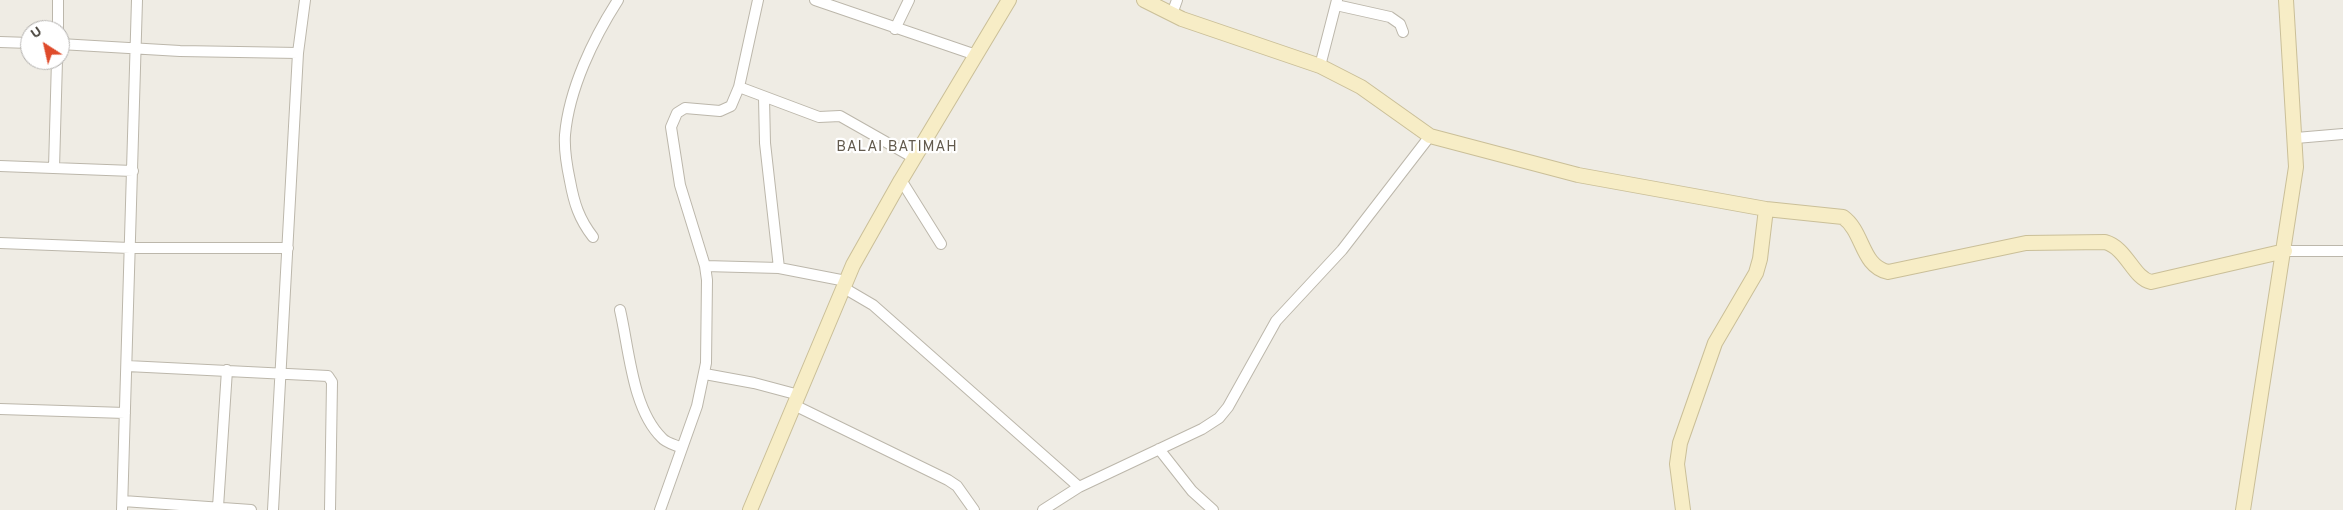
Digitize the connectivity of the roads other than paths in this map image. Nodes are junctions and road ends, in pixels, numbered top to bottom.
1 (58, 0) edge
2 (137, 0) edge
3 (306, 0) edge
4 (618, 0) edge
5 (758, 0) edge
6 (815, 0) edge
7 (910, 0) edge
8 (1009, 0) edge
9 (1144, 0) edge
10 (1177, 0) edge
11 (2286, 0) edge
12 (1337, 3) edge
13 (1172, 14) junction
14 (58, 20) edge
15 (895, 29) junction
16 (1403, 32) dead end
17 (0, 42) edge
18 (20, 43) edge
19 (70, 44) edge
20 (136, 47) junction
21 (298, 53) junction
22 (976, 54) junction
23 (1320, 66) junction
24 (57, 70) edge
25 (739, 87) junction
26 (764, 98) junction
27 (2343, 134) edge
28 (1430, 136) junction
29 (2296, 138) junction
30 (914, 158) junction
31 (0, 166) edge
32 (54, 168) junction
33 (133, 171) junction
34 (901, 180) junction
35 (1766, 209) junction
36 (592, 237) dead end
37 (0, 243) edge
38 (941, 244) dead end
39 (130, 248) junction
40 (288, 248) junction
41 (2284, 251) junction
42 (2343, 251) edge
43 (705, 266) junction
44 (778, 268) junction
45 (845, 284) junction
46 (620, 310) dead end
47 (127, 366) junction
48 (227, 370) junction
49 (282, 374) junction
50 (705, 374) junction
51 (796, 400) junction
52 (0, 409) edge
53 (125, 414) junction
54 (682, 448) junction
55 (1159, 450) junction
56 (1079, 488) junction
57 (122, 505) edge
58 (218, 506) junction
59 (251, 510) edge
60 (273, 510) edge
61 (330, 510) edge
62 (660, 510) edge
63 (750, 510) edge
64 (974, 510) edge
65 (1043, 510) edge
66 (1213, 510) edge
67 (1683, 510) edge
68 (2243, 510) edge

1 - 14 street
2 - 20 street
3 - 21 street
4 - 36 street
5 - 25 street
6 - 15 street
7 - 15 street
8 - 22 street
9 - 13 street
10 - 13 street
11 - 29 street
12 - 16 street
12 - 23 street
13 - 23 street
15 - 22 street
17 - 18 street
19 - 20 street
20 - 21 street
20 - 33 street
21 - 40 street
22 - 30 street
23 - 28 street
24 - 32 street
25 - 26 street
25 - 43 street
26 - 30 street
26 - 44 street
27 - 29 street
28 - 35 street
28 - 55 street
29 - 41 street
30 - 34 street
31 - 32 street
32 - 33 street
33 - 39 street
34 - 38 street
34 - 45 street
35 - 41 street
35 - 67 street
37 - 39 street
39 - 40 street
39 - 47 street
40 - 49 street
41 - 42 street
41 - 68 street
43 - 44 street
43 - 50 street
44 - 45 street
45 - 51 street
45 - 56 street
46 - 54 street
47 - 48 street
47 - 53 street
48 - 49 street
48 - 58 street
49 - 60 street
49 - 61 street
50 - 51 street
50 - 54 street
51 - 63 street
51 - 64 street
52 - 53 street
53 - 57 street
54 - 62 street
55 - 56 street
55 - 66 street
56 - 65 street
57 - 58 street
58 - 59 street

